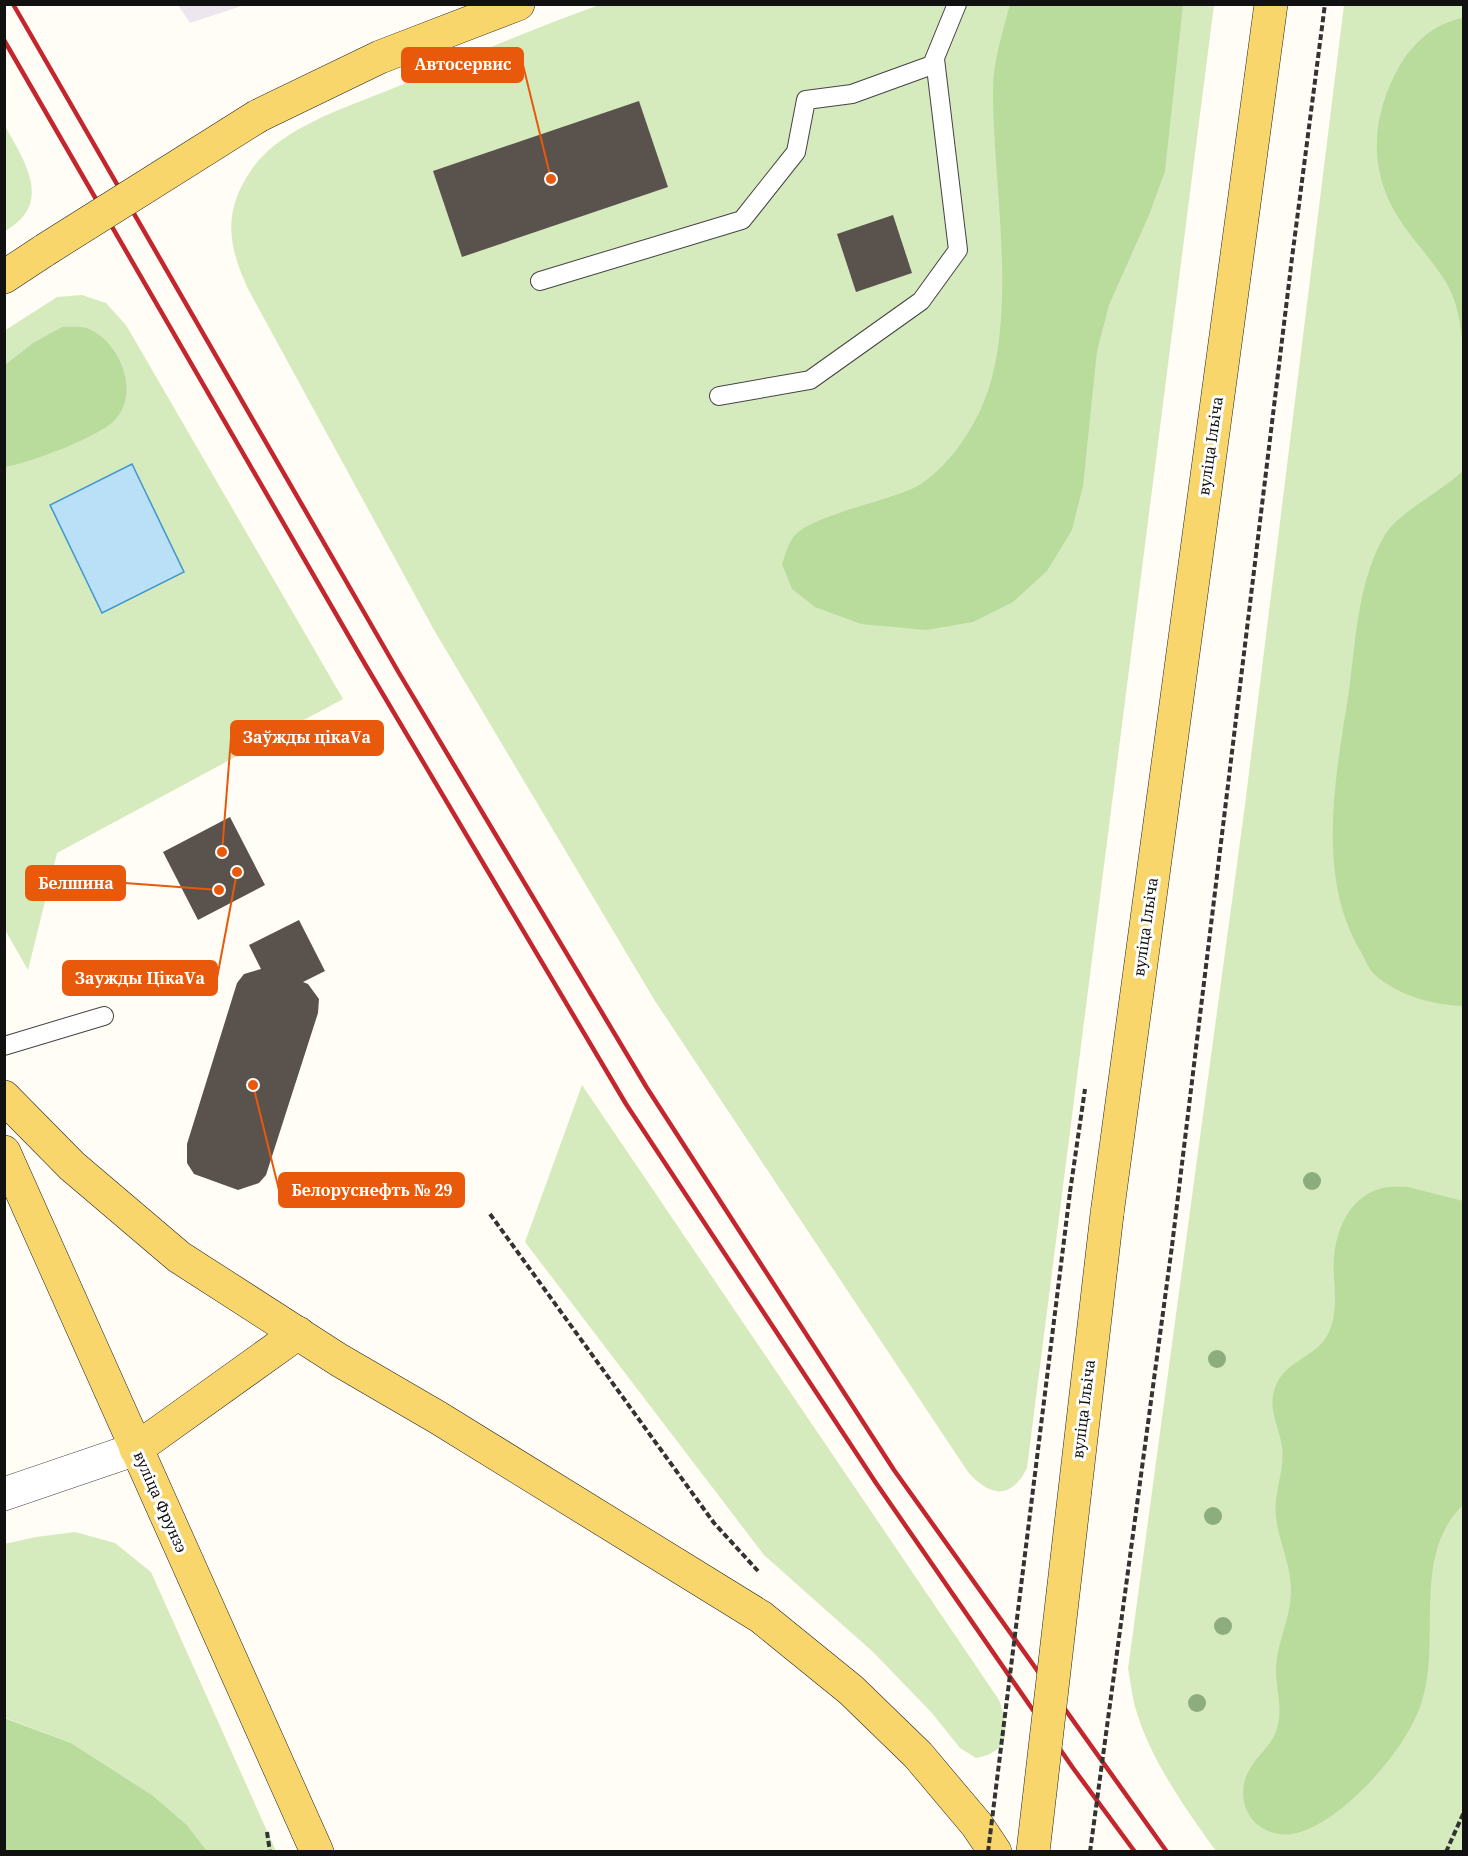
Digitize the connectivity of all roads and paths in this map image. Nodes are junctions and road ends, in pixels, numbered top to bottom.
1 (518, 4) edge
2 (957, 4) edge
3 (1271, 4) edge
4 (1326, 4) edge
5 (935, 59) junction
6 (4, 277) edge
7 (540, 280) dead end
8 (718, 396) dead end
9 (104, 1016) dead end
10 (4, 1046) edge
11 (4, 1097) edge
12 (4, 1152) edge
13 (1070, 1192) dead end
14 (490, 1214) dead end
15 (298, 1333) junction
16 (136, 1449) junction
17 (4, 1494) edge
18 (766, 1578) dead end
19 (987, 1795) dead end
20 (1464, 1812) edge
21 (1001, 1814) dead end
22 (317, 1851) edge
23 (988, 1851) edge
24 (995, 1851) edge
25 (1033, 1851) edge
26 (1090, 1851) edge
27 (1446, 1851) edge

1 - 6 main road, bridge
2 - 5 lane
3 - 25 main road, вуліца Ільіча, bridge
4 - 26 path, bridge
5 - 7 lane
5 - 8 lane
9 - 10 lane
11 - 15 main road
12 - 16 main road, вуліца Фрунзэ
13 - 23 path, bridge
14 - 18 path
15 - 16 main road
15 - 24 main road
16 - 17 street
16 - 22 main road, вуліца Фрунзэ
19 - 21 path
20 - 27 path

